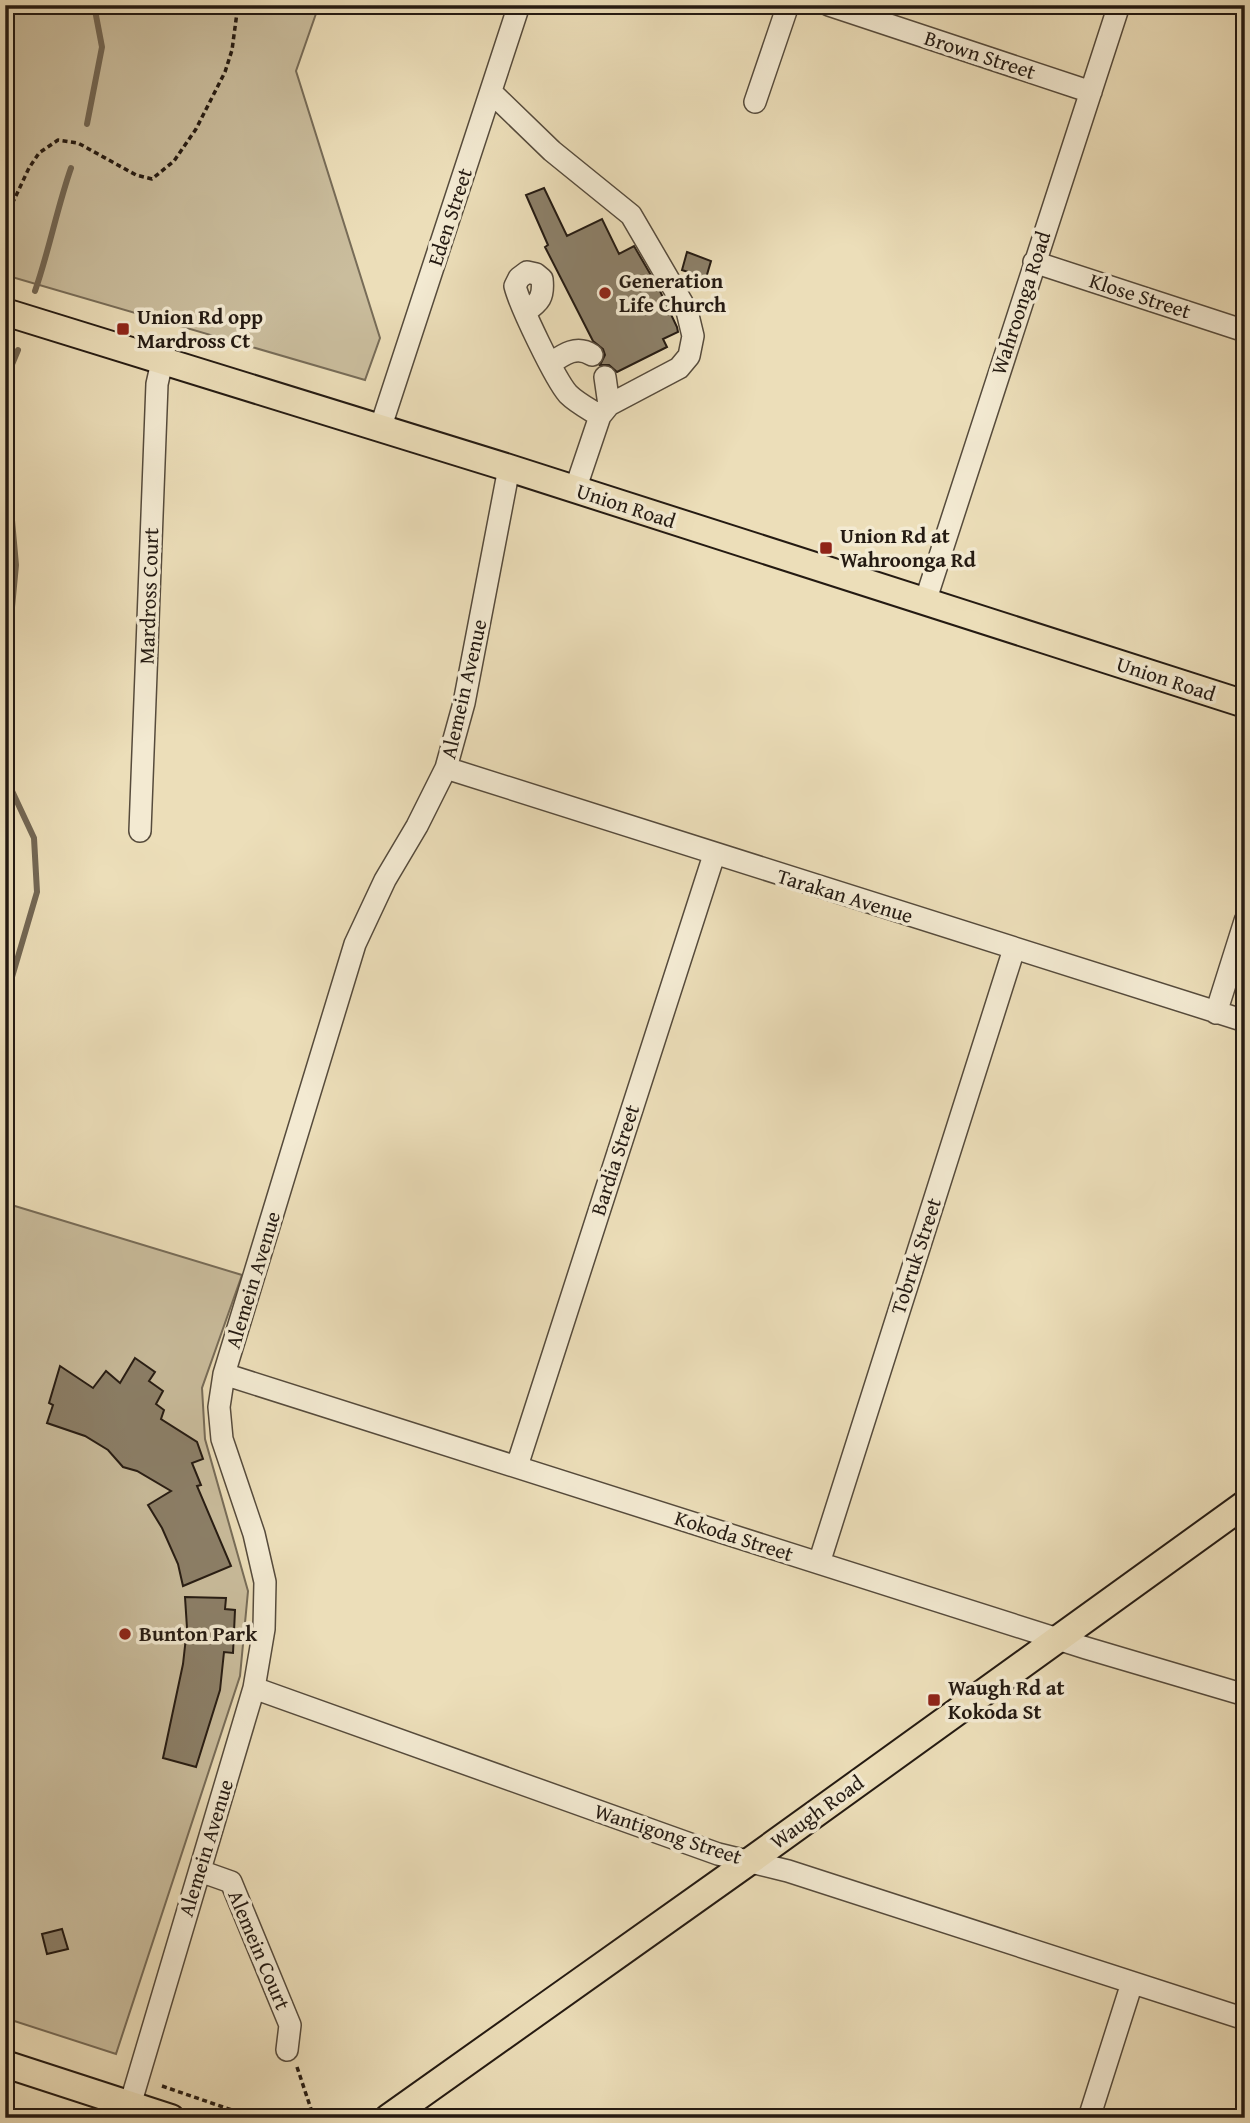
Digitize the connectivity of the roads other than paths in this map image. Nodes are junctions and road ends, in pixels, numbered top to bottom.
1 (519, 5) edge
2 (788, 5) edge
3 (829, 5) edge
4 (1119, 5) edge
5 (491, 92) junction
6 (1091, 92) junction
7 (755, 102) dead end
8 (1034, 262) junction
9 (5, 312) edge
10 (525, 312) dead end
11 (1245, 331) edge
12 (592, 355) dead end
13 (162, 362) junction
14 (551, 363) junction
15 (605, 377) dead end
16 (604, 410) junction
17 (380, 429) junction
18 (509, 468) junction
19 (575, 490) junction
20 (925, 602) junction
21 (1245, 704) edge
22 (446, 768) junction
23 (140, 831) dead end
24 (714, 855) junction
25 (1245, 921) edge
26 (1014, 949) junction
27 (1216, 1013) junction
28 (1245, 1021) edge
29 (224, 1374) junction
30 (517, 1466) junction
31 (1245, 1504) edge
32 (818, 1563) junction
33 (1058, 1639) junction
34 (254, 1688) junction
35 (1245, 1695) edge
36 (750, 1861) junction
37 (200, 1871) junction
38 (1132, 1983) junction
39 (1245, 2019) edge
40 (286, 2050) road end
41 (5, 2064) edge
42 (130, 2105) junction
43 (171, 2118) edge
44 (388, 2118) edge
45 (1088, 2118) edge

1 - 5 street, Eden Street
2 - 7 street
3 - 6 street, Brown Street
4 - 6 street, Wahroonga Road
5 - 16 street
5 - 17 street, Eden Street
6 - 8 street, Wahroonga Road
8 - 11 street, Klose Street
8 - 20 street, Wahroonga Road
9 - 13 main road, Union Road
10 - 14 street
12 - 14 street
13 - 17 main road, Union Road
13 - 23 street, Mardross Court
14 - 16 street
15 - 16 street
16 - 19 street
17 - 18 main road, Union Road
18 - 19 main road, Union Road
18 - 22 street, Alemein Avenue
19 - 20 main road, Union Road
20 - 21 main road, Union Road
22 - 24 street, Tarakan Avenue
22 - 29 street, Alemein Avenue
24 - 26 street, Tarakan Avenue
24 - 30 street, Bardia Street
25 - 27 street
26 - 27 street, Tarakan Avenue
26 - 32 street, Tobruk Street
27 - 28 street, Tarakan Avenue
29 - 30 street, Kokoda Street
29 - 34 street, Alemein Avenue
30 - 32 street, Kokoda Street
31 - 33 main road, Waugh Road
32 - 33 street, Kokoda Street
33 - 35 street, Kokoda Street
33 - 36 main road, Waugh Road
34 - 36 street, Wantigong Street
34 - 37 street, Alemein Avenue
36 - 38 street, Wantigong Street
36 - 44 main road, Waugh Road
37 - 40 street, Alemein Court
37 - 42 street, Alemein Avenue
38 - 39 street, Wantigong Street
38 - 45 street
41 - 42 main road
42 - 43 main road

